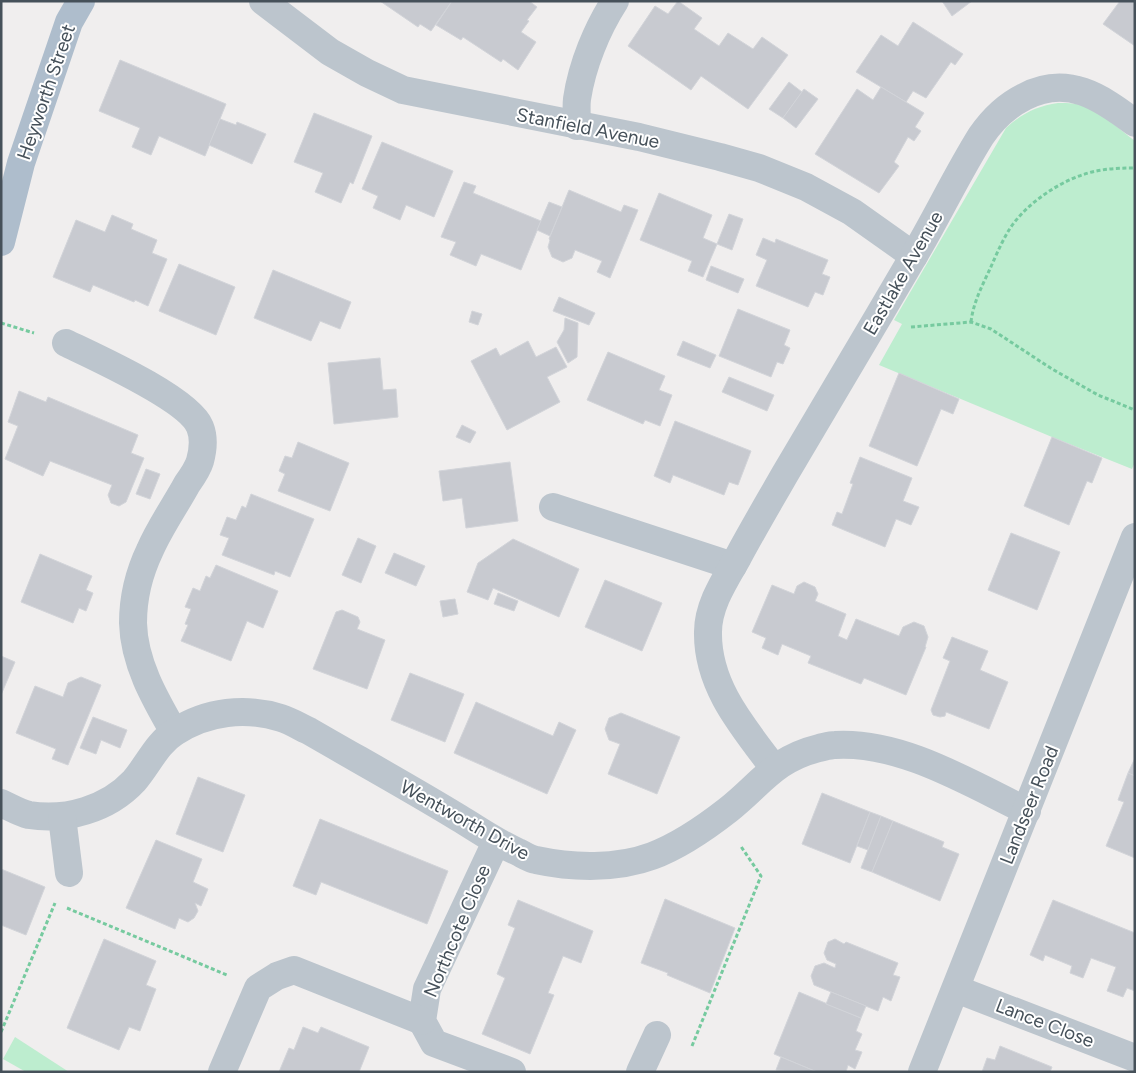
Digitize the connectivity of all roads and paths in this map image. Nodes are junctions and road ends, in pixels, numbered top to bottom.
1 (81, 1) edge
2 (263, 1) edge
3 (614, 1) edge
4 (1135, 123) edge
5 (577, 126) junction
6 (1135, 168) edge
7 (1, 242) edge
8 (914, 256) junction
9 (877, 319) junction
10 (971, 322) junction
11 (66, 343) dead end
12 (1135, 410) edge
13 (553, 507) dead end
14 (1135, 537) edge
15 (733, 566) junction
16 (174, 732) junction
17 (774, 768) junction
18 (1, 802) edge
19 (1027, 811) junction
20 (720, 816) junction
21 (62, 817) junction
22 (496, 842) junction
23 (69, 873) joint
24 (55, 903) junction
25 (258, 988) junction
26 (956, 989) junction
27 (422, 1021) junction
28 (1, 1032) edge
29 (657, 1035) joint
30 (1135, 1058) edge
31 (222, 1072) edge
32 (512, 1072) edge
33 (640, 1072) edge
34 (922, 1072) edge

1 - 7 main road, Heyworth Street
2 - 5 street, Stanfield Avenue
3 - 5 street
4 - 8 street, Eastlake Avenue
5 - 8 street, Stanfield Avenue
6 - 10 path
8 - 9 street, Eastlake Avenue
9 - 10 path
9 - 15 street, Eastlake Avenue
10 - 12 path
11 - 16 street
13 - 15 street
14 - 19 street, Landseer Road
15 - 17 street, Eastlake Avenue
16 - 21 street, Wentworth Drive
16 - 22 street, Wentworth Drive
17 - 19 street, Wentworth Drive
17 - 20 street, Wentworth Drive
18 - 21 street, Wentworth Drive
19 - 26 street, Landseer Road
20 - 22 street, Wentworth Drive
20 - 29 path
21 - 23 street
22 - 27 street, Northcote Close
23 - 24 path
24 - 25 path
24 - 28 path
25 - 27 street, Northcote Close
25 - 31 street
26 - 30 street, Lance Close
26 - 34 street, Landseer Road
27 - 32 street, Northcote Close
29 - 33 street

